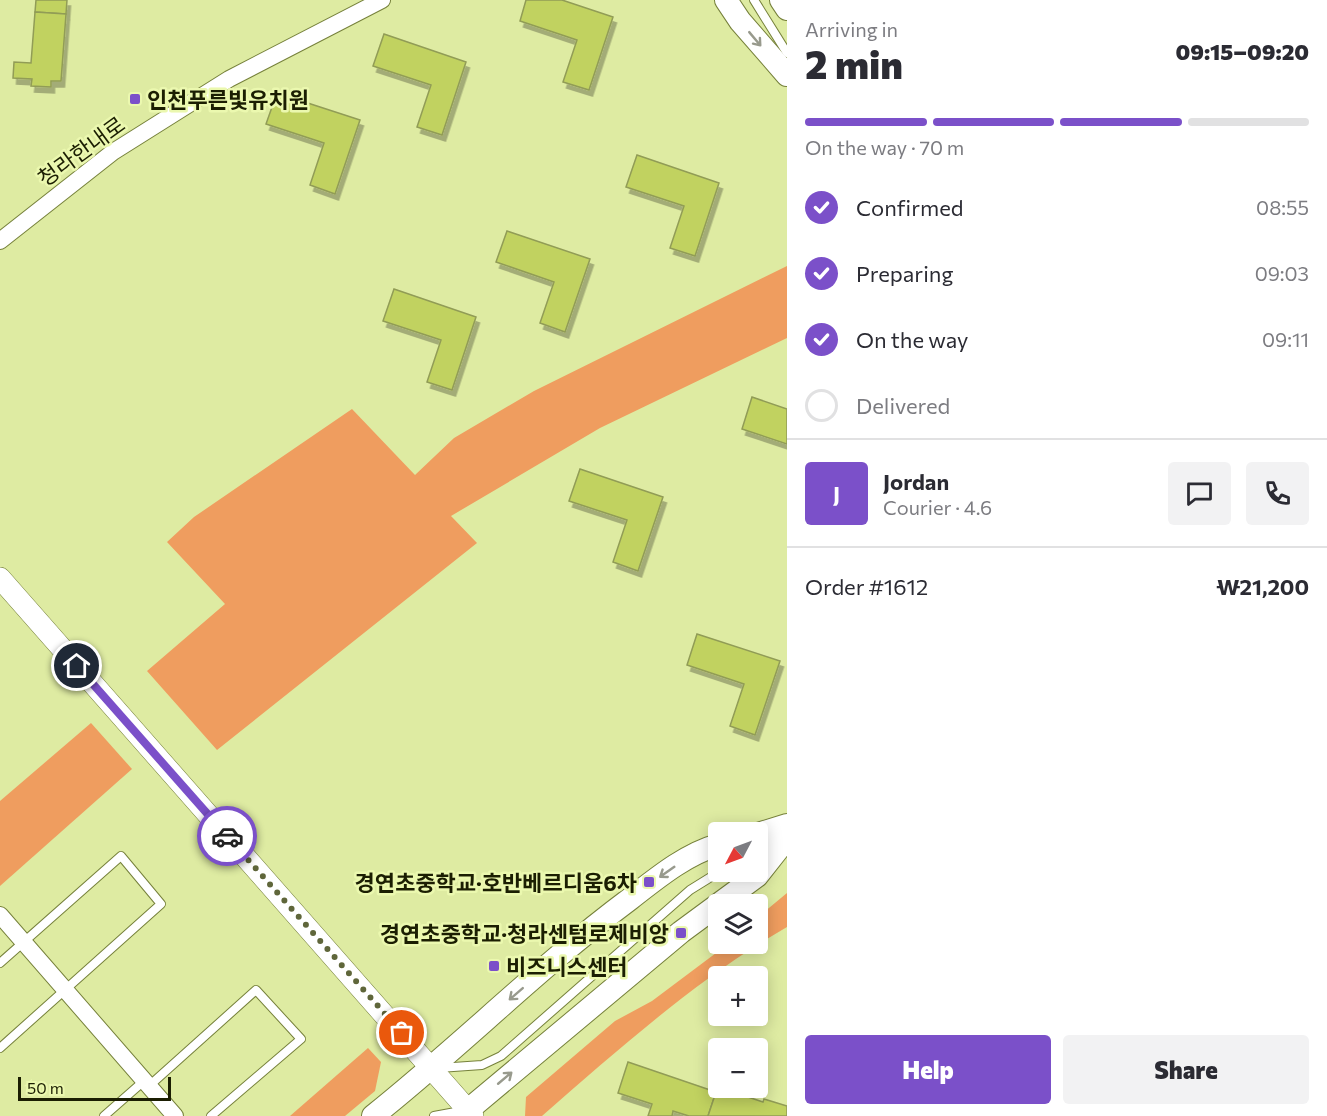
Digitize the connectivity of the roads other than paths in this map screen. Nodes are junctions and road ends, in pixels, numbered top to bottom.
1 (382, 0) edge
2 (726, 0) edge
3 (754, 0) edge
4 (781, 0) edge
5 (787, 9) edge
6 (787, 53) edge
7 (787, 75) edge
8 (0, 241) edge
9 (0, 578) edge
10 (787, 827) edge
11 (768, 832) edge
12 (787, 838) edge
13 (768, 841) edge
14 (708, 848) edge
15 (708, 879) edge
16 (0, 915) edge
17 (24, 942) junction
18 (0, 963) edge
19 (65, 990) junction
20 (0, 1047) edge
21 (433, 1068) junction
22 (147, 1083) junction
23 (467, 1114) edge
24 (104, 1116) edge
25 (175, 1116) edge
26 (211, 1116) edge
27 (373, 1116) edge
28 (434, 1116) edge

1 - 8 street, 청라한내로
2 -> 7 main road
3 - 6 lane
4 - 5 main road
9 - 21 street
10 - 11 main road
10 - 13 lane
23 -> 12 main road
14 -> 21 main road
15 - 21 lane
16 - 17 street
17 - 18 lane
17 - 19 street
17 - 19 lane
19 - 20 lane
19 - 22 street
21 - 23 street
21 - 27 main road
22 - 24 lane
22 - 25 street
22 - 26 lane
23 - 28 lane

